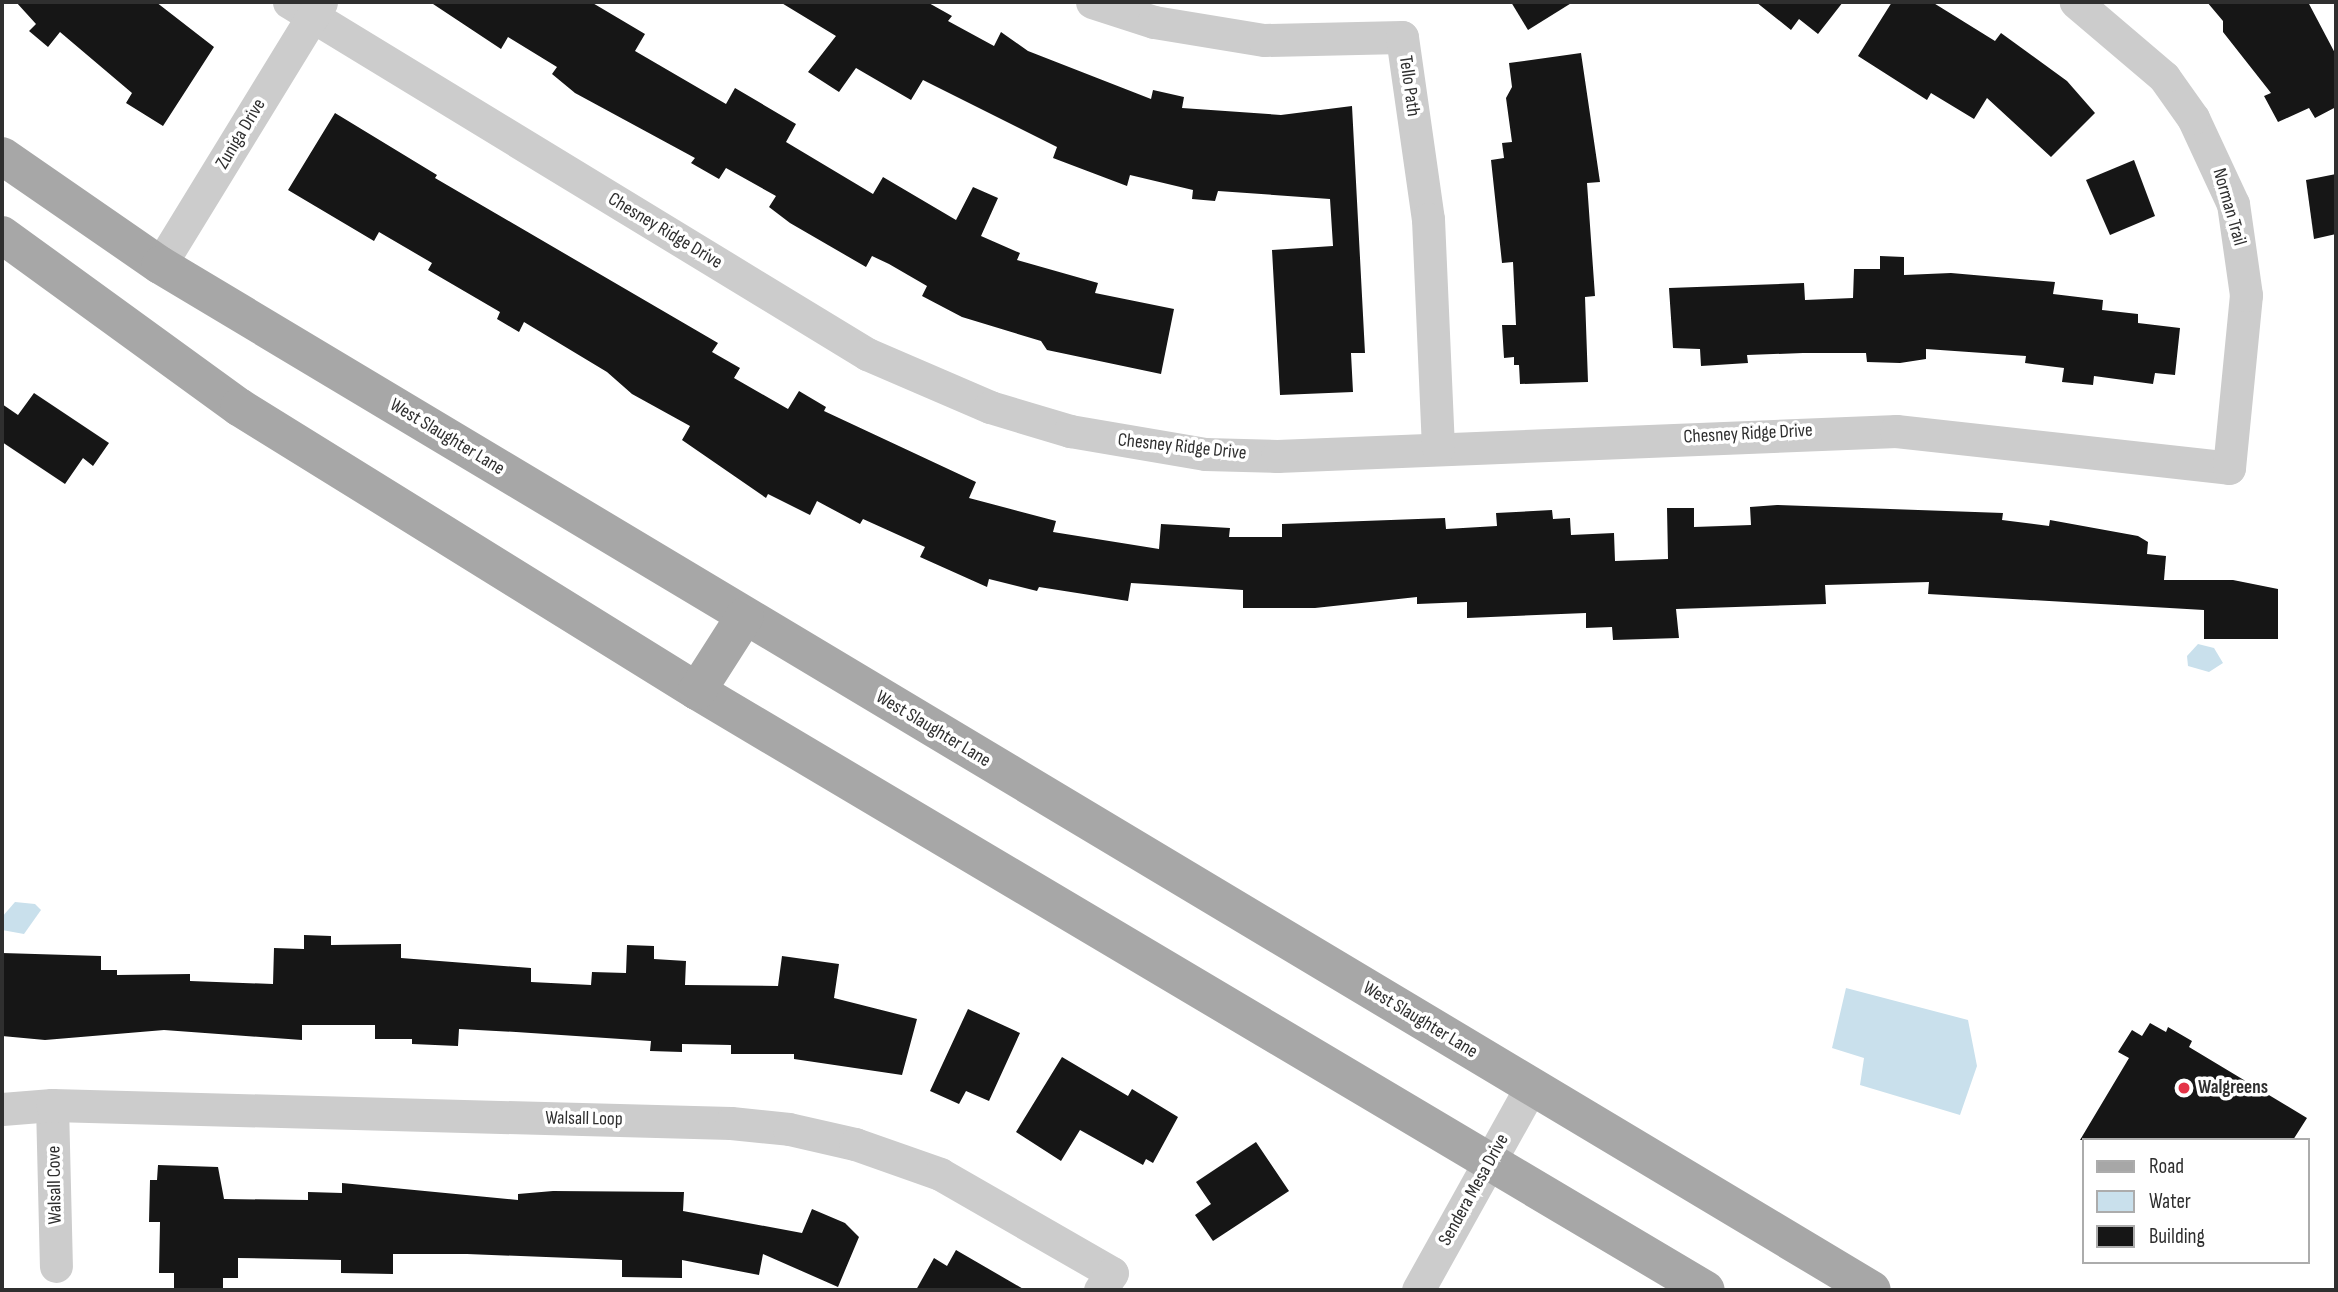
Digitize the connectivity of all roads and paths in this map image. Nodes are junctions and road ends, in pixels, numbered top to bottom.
1 (1092, 2) edge
2 (2076, 2) edge
3 (307, 7) edge
4 (2, 156) edge
5 (2, 236) edge
6 (160, 265) junction
7 (1438, 448) junction
8 (2229, 468) joint
9 (745, 616) junction
10 (697, 691) junction
11 (1530, 1089) junction
12 (52, 1105) junction
13 (2, 1109) edge
14 (1490, 1160) junction
15 (56, 1266) dead end
16 (1100, 1290) edge
17 (1418, 1290) edge
18 (1706, 1290) edge
19 (1872, 1290) edge

1 - 7 street, Tello Path
2 - 8 street, Norman Trail
3 - 6 street, Zuniga Drive
3 - 7 street, Chesney Ridge Drive
4 - 6 main road, West Slaughter Lane
5 - 10 main road
6 - 9 main road, West Slaughter Lane
7 - 8 street, Chesney Ridge Drive
9 - 10 main road
9 - 11 main road, West Slaughter Lane
10 - 14 main road
11 - 14 street, Sendera Mesa Drive
11 - 19 main road, West Slaughter Lane
12 - 13 street, Walsall Loop
12 - 15 street, Walsall Cove
12 - 16 street, Walsall Loop
14 - 17 street, Sendera Mesa Drive
14 - 18 main road

